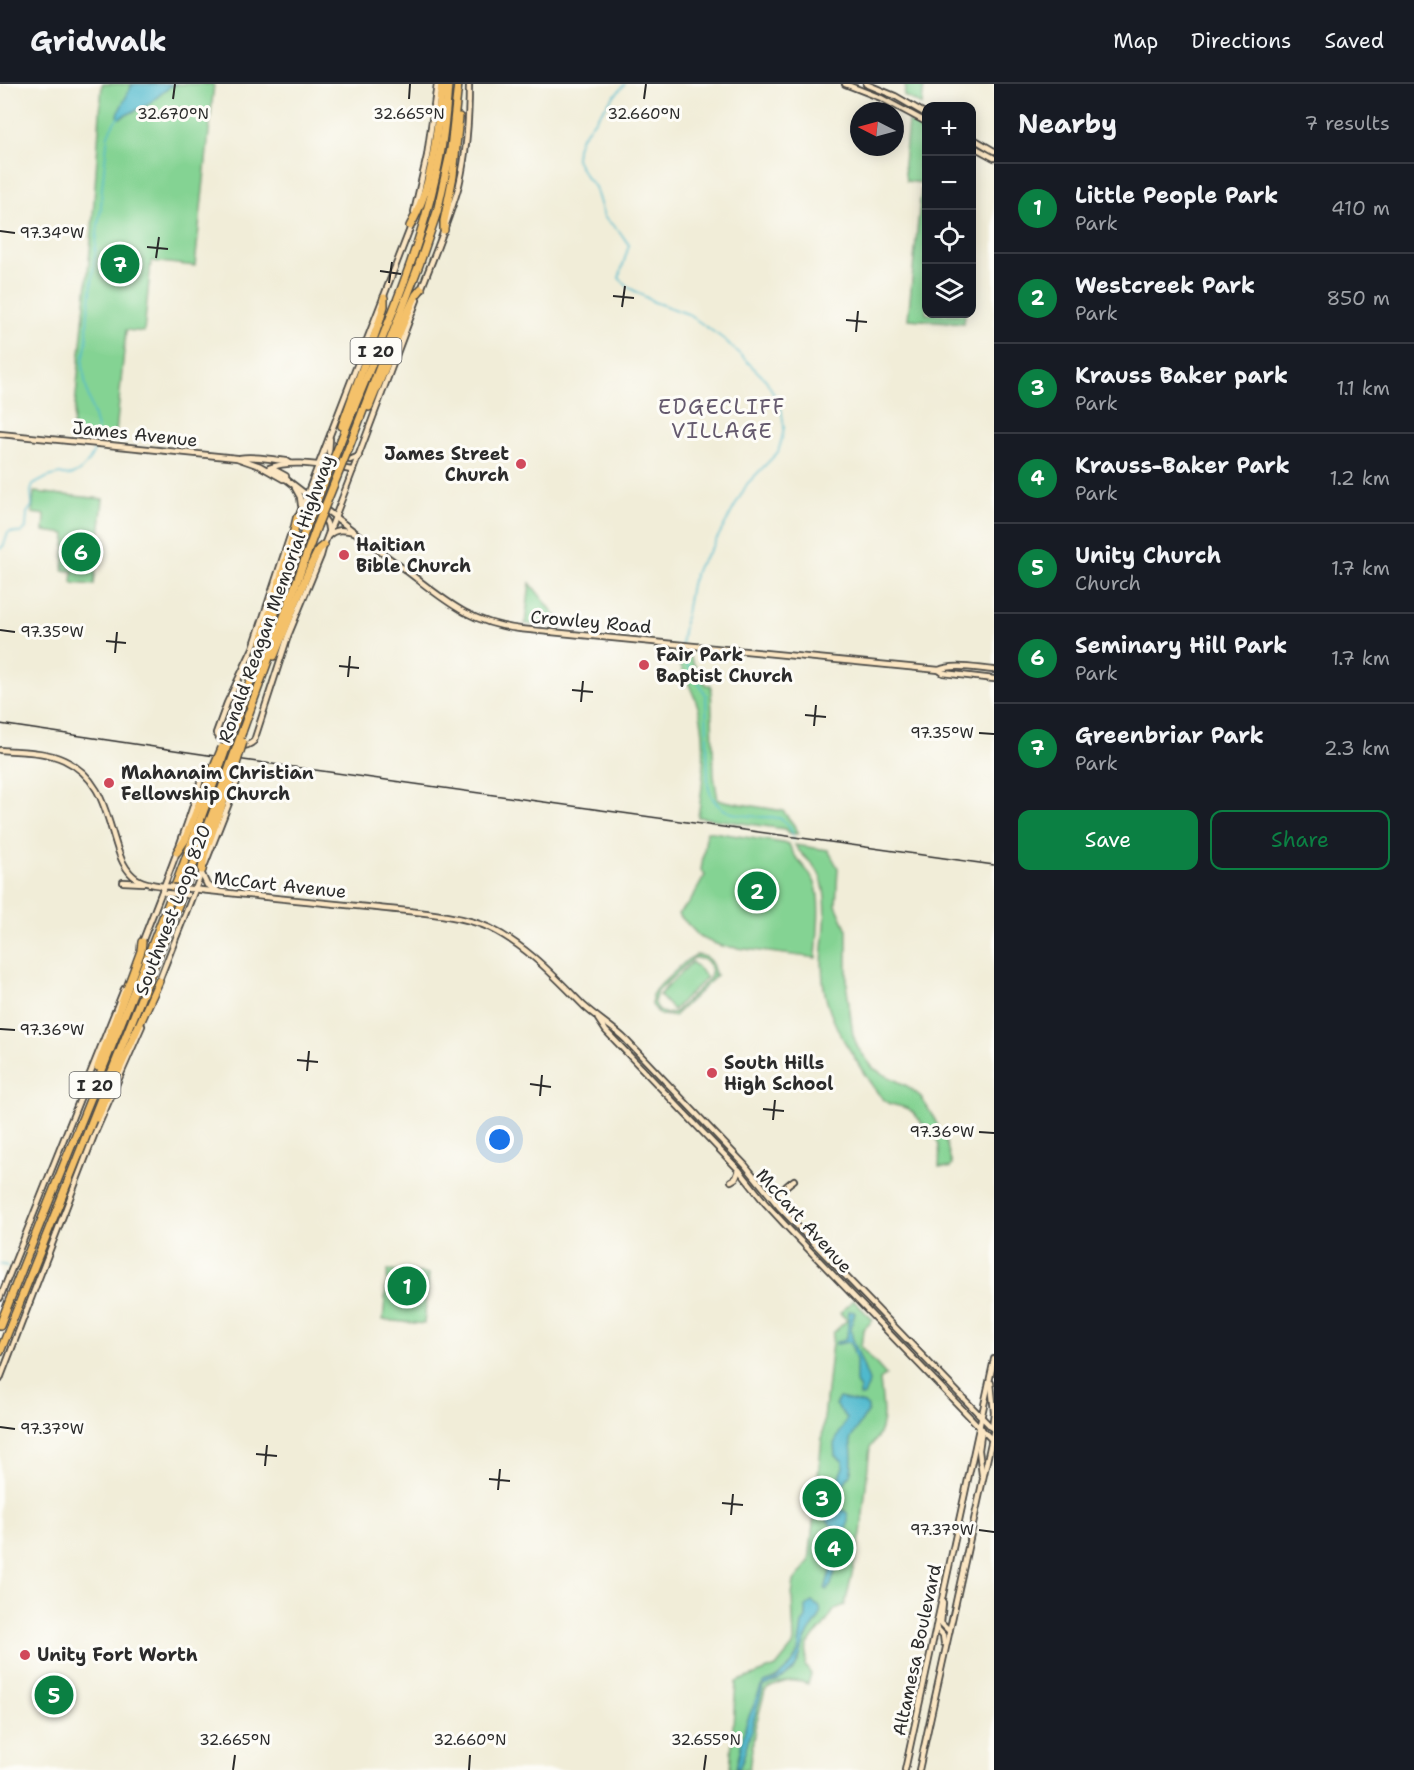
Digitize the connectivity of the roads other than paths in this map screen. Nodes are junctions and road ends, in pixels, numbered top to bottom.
1 (437, 84) edge
2 (442, 84) edge
3 (448, 84) edge
4 (458, 84) edge
5 (469, 84) edge
6 (845, 84) edge
7 (866, 84) edge
8 (922, 111) edge
9 (922, 119) edge
10 (976, 140) edge
11 (976, 148) edge
12 (994, 151) edge
13 (994, 158) edge
14 (410, 226) junction
15 (444, 230) junction
16 (421, 289) junction
17 (384, 298) junction
18 (360, 418) junction
19 (331, 433) junction
20 (0, 434) edge
21 (340, 443) junction
22 (359, 456) junction
23 (240, 459) junction
24 (278, 460) junction
25 (290, 463) junction
26 (318, 466) junction
27 (268, 469) junction
28 (353, 470) junction
29 (292, 483) junction
30 (306, 494) junction
31 (299, 515) junction
32 (335, 516) junction
33 (357, 533) junction
34 (326, 539) junction
35 (261, 654) junction
36 (266, 668) junction
37 (939, 670) junction
38 (994, 670) edge
39 (994, 679) edge
40 (0, 750) edge
41 (214, 775) junction
42 (228, 780) junction
43 (177, 852) junction
44 (202, 870) junction
45 (123, 882) dead end
46 (147, 883) junction
47 (167, 886) junction
48 (193, 889) junction
49 (221, 892) junction
50 (163, 894) junction
51 (158, 900) junction
52 (184, 917) junction
53 (142, 942) junction
54 (159, 981) junction
55 (596, 1016) junction
56 (94, 1088) junction
57 (85, 1137) junction
58 (739, 1170) junction
59 (794, 1180) dead end
60 (731, 1181) dead end
61 (783, 1211) junction
62 (803, 1232) junction
63 (797, 1237) junction
64 (0, 1298) edge
65 (0, 1325) edge
66 (902, 1334) junction
67 (895, 1339) junction
68 (0, 1352) edge
69 (994, 1359) edge
70 (993, 1368) edge
71 (942, 1376) junction
72 (990, 1377) junction
73 (0, 1379) edge
74 (935, 1381) junction
75 (981, 1418) junction
76 (981, 1427) junction
77 (993, 1429) edge
78 (993, 1441) edge
79 (994, 1448) edge
80 (988, 1453) junction
81 (982, 1479) junction
82 (963, 1502) junction
83 (976, 1506) junction
84 (950, 1561) junction
85 (964, 1564) junction
86 (941, 1600) junction
87 (936, 1627) junction
88 (949, 1631) junction
89 (943, 1661) junction
90 (916, 1714) junction
91 (931, 1718) junction
92 (908, 1752) junction
93 (922, 1755) junction
94 (905, 1768) edge
95 (919, 1770) edge

1 - 14 main road
2 - 14 highway
3 - 21 highway, Ronald Reagan Memorial Highway / I 20
4 - 15 highway
4 - 18 highway, Ronald Reagan Memorial Highway / I 20
5 - 15 main road
6 - 9 main road
7 - 8 main road
10 - 12 main road
11 - 13 main road
14 - 17 main road
15 - 16 main road
16 - 18 highway
16 - 22 main road
17 - 19 main road
17 - 21 highway
18 - 36 highway, Ronald Reagan Memorial Highway / I 20, bridge
19 - 22 main road
19 - 26 main road
20 - 23 main road, James Avenue
21 - 35 highway, Ronald Reagan Memorial Highway / I 20, bridge
22 - 28 main road
23 - 24 main road
23 - 27 main road, James Avenue
24 - 25 main road
24 - 27 main road
25 - 26 main road
25 - 27 main road
26 - 28 main road
26 - 30 main road
27 - 29 main road, Crowley Road
28 - 32 main road
29 - 30 main road, Crowley Road
29 - 31 main road
30 - 31 main road
30 - 32 main road, Crowley Road
31 - 34 main road
31 - 34 main road
31 - 35 highway
32 - 33 main road, Crowley Road
32 - 34 main road
33 - 34 main road
33 - 37 main road, Crowley Road
34 - 36 highway
35 - 41 highway, Ronald Reagan Memorial Highway / I 20, bridge
36 - 42 highway, Ronald Reagan Memorial Highway / I 20, bridge
37 - 38 main road, Crowley Road
37 - 39 main road, Crowley Road
40 - 46 main road
41 - 43 highway
41 - 56 highway, Ronald Reagan Memorial Highway / I 20
42 - 44 highway
42 - 57 highway, Ronald Reagan Memorial Highway / I 20
43 - 44 main road, Southwest Loop 820
43 - 47 main road, Southwest Loop 820
44 - 48 main road, Southwest Loop 820
44 - 49 main road
45 - 46 main road, McCart Avenue
46 - 47 main road, McCart Avenue
46 - 51 main road
47 - 48 main road, McCart Avenue, bridge
47 - 50 main road, Southwest Loop 820
48 - 49 main road, McCart Avenue
48 - 52 main road, Southwest Loop 820
49 - 55 main road, McCart Avenue
50 - 51 main road, Southwest Loop 820
50 - 52 main road, bridge
51 - 53 main road, Southwest Loop 820
52 - 54 main road, Southwest Loop 820
53 - 56 highway
53 - 64 main road, Southwest Loop 820
54 - 57 highway
54 - 73 main road, Southwest Loop 820
55 - 58 main road, McCart Avenue
55 - 61 main road, McCart Avenue
56 - 65 highway, Ronald Reagan Memorial Highway / I 20
57 - 68 highway, Ronald Reagan Memorial Highway / I 20
58 - 60 main road
58 - 63 main road, McCart Avenue
59 - 61 main road
61 - 62 main road, McCart Avenue
62 - 63 main road
62 - 66 main road, McCart Avenue
63 - 67 main road, McCart Avenue
66 - 67 main road
66 - 71 main road, McCart Avenue
67 - 74 main road, McCart Avenue
69 - 70 main road, Altamesa Boulevard
70 - 72 main road, Altamesa Boulevard
71 - 74 main road
71 - 75 main road, McCart Avenue
72 - 75 main road, Altamesa Boulevard
72 - 77 main road, Altamesa Boulevard
74 - 76 main road, McCart Avenue
75 - 76 main road, Altamesa Boulevard
75 - 77 main road, McCart Avenue
76 - 78 main road, McCart Avenue
76 - 81 main road
76 - 82 main road, Altamesa Boulevard
77 - 78 main road, Altamesa Boulevard
78 - 80 main road, Altamesa Boulevard
79 - 80 main road
80 - 81 main road, Altamesa Boulevard
81 - 83 main road, Altamesa Boulevard
82 - 83 main road
82 - 84 main road, Altamesa Boulevard
83 - 85 main road, Altamesa Boulevard
84 - 85 main road
84 - 86 main road, Altamesa Boulevard
85 - 88 main road, Altamesa Boulevard
86 - 87 main road, Altamesa Boulevard
86 - 88 main road
87 - 89 main road
87 - 90 main road, Altamesa Boulevard
88 - 89 main road, Altamesa Boulevard
89 - 91 main road, Altamesa Boulevard
90 - 91 main road
90 - 92 main road, Altamesa Boulevard
91 - 93 main road, Altamesa Boulevard
92 - 93 main road
92 - 94 main road, Altamesa Boulevard
93 - 95 main road, Altamesa Boulevard

